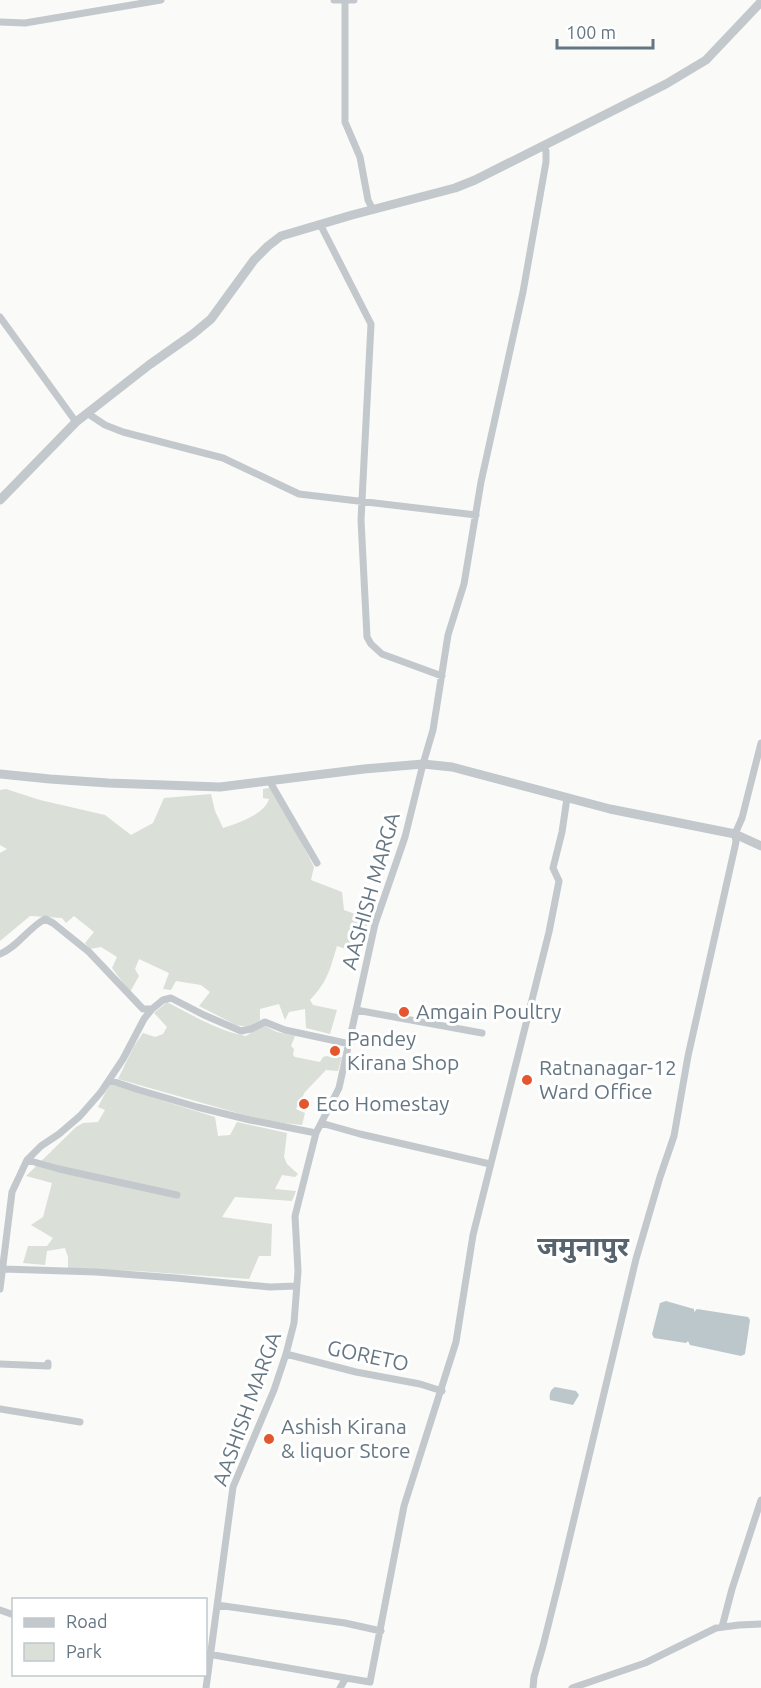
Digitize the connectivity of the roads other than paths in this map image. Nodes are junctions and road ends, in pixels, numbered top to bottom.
1 (161, 0) edge
2 (334, 0) edge
3 (345, 0) edge
4 (354, 0) edge
5 (761, 2) edge
6 (120, 3) edge
7 (0, 21) edge
8 (543, 146) junction
9 (374, 210) junction
10 (320, 224) junction
11 (0, 317) edge
12 (87, 413) junction
13 (76, 422) junction
14 (0, 500) edge
15 (362, 502) junction
16 (476, 515) junction
17 (442, 676) junction
18 (761, 743) edge
19 (423, 764) junction
20 (0, 774) edge
21 (270, 782) junction
22 (567, 798) junction
23 (735, 834) junction
24 (761, 846) edge
25 (316, 863) dead end
26 (0, 954) edge
27 (152, 1009) junction
28 (356, 1010) junction
29 (482, 1033) dead end
30 (350, 1044) junction
31 (109, 1080) junction
32 (321, 1123) junction
33 (316, 1133) junction
34 (27, 1160) junction
35 (490, 1164) junction
36 (177, 1195) dead end
37 (3, 1269) junction
38 (1, 1278) edge
39 (296, 1286) junction
40 (0, 1289) edge
41 (286, 1354) junction
42 (0, 1364) edge
43 (48, 1364) dead end
44 (442, 1391) junction
45 (0, 1409) edge
46 (80, 1422) dead end
47 (761, 1500) edge
48 (218, 1605) junction
49 (761, 1624) edge
50 (722, 1627) junction
51 (381, 1631) junction
52 (208, 1654) edge
53 (207, 1671) edge
54 (346, 1678) junction
55 (340, 1688) edge
56 (533, 1688) edge
57 (572, 1688) edge

1 - 6 street
2 - 3 street
3 - 4 street
3 - 9 street
5 - 8 street
6 - 7 street
8 - 9 street
8 - 16 street, AASHISH MARGA
9 - 10 street
10 - 12 street
10 - 15 street
11 - 13 street
12 - 13 street
12 - 15 street
13 - 14 street
15 - 16 street
15 - 17 street
16 - 17 street, AASHISH MARGA
17 - 19 street, AASHISH MARGA
18 - 23 street
19 - 21 street
19 - 22 street
19 - 28 street, AASHISH MARGA
20 - 21 street
21 - 25 street
22 - 23 street
22 - 35 street
23 - 24 street
23 - 56 street
26 - 27 street
27 - 30 street
27 - 31 street
28 - 29 street
28 - 30 street, AASHISH MARGA
30 - 32 street, AASHISH MARGA
31 - 33 street
31 - 34 street
32 - 33 street, AASHISH MARGA
32 - 35 street
33 - 39 street, AASHISH MARGA
34 - 36 street
34 - 37 street
35 - 44 street
37 - 38 street
37 - 39 street
38 - 40 street
39 - 41 street, AASHISH MARGA
41 - 44 street, GORETO
41 - 48 street, AASHISH MARGA
42 - 43 street
44 - 51 street
45 - 46 street
47 - 50 street
48 - 51 street
48 - 52 street, AASHISH MARGA
49 - 50 street
50 - 57 street
51 - 54 street
52 - 53 street, AASHISH MARGA
52 - 54 street
54 - 55 street

